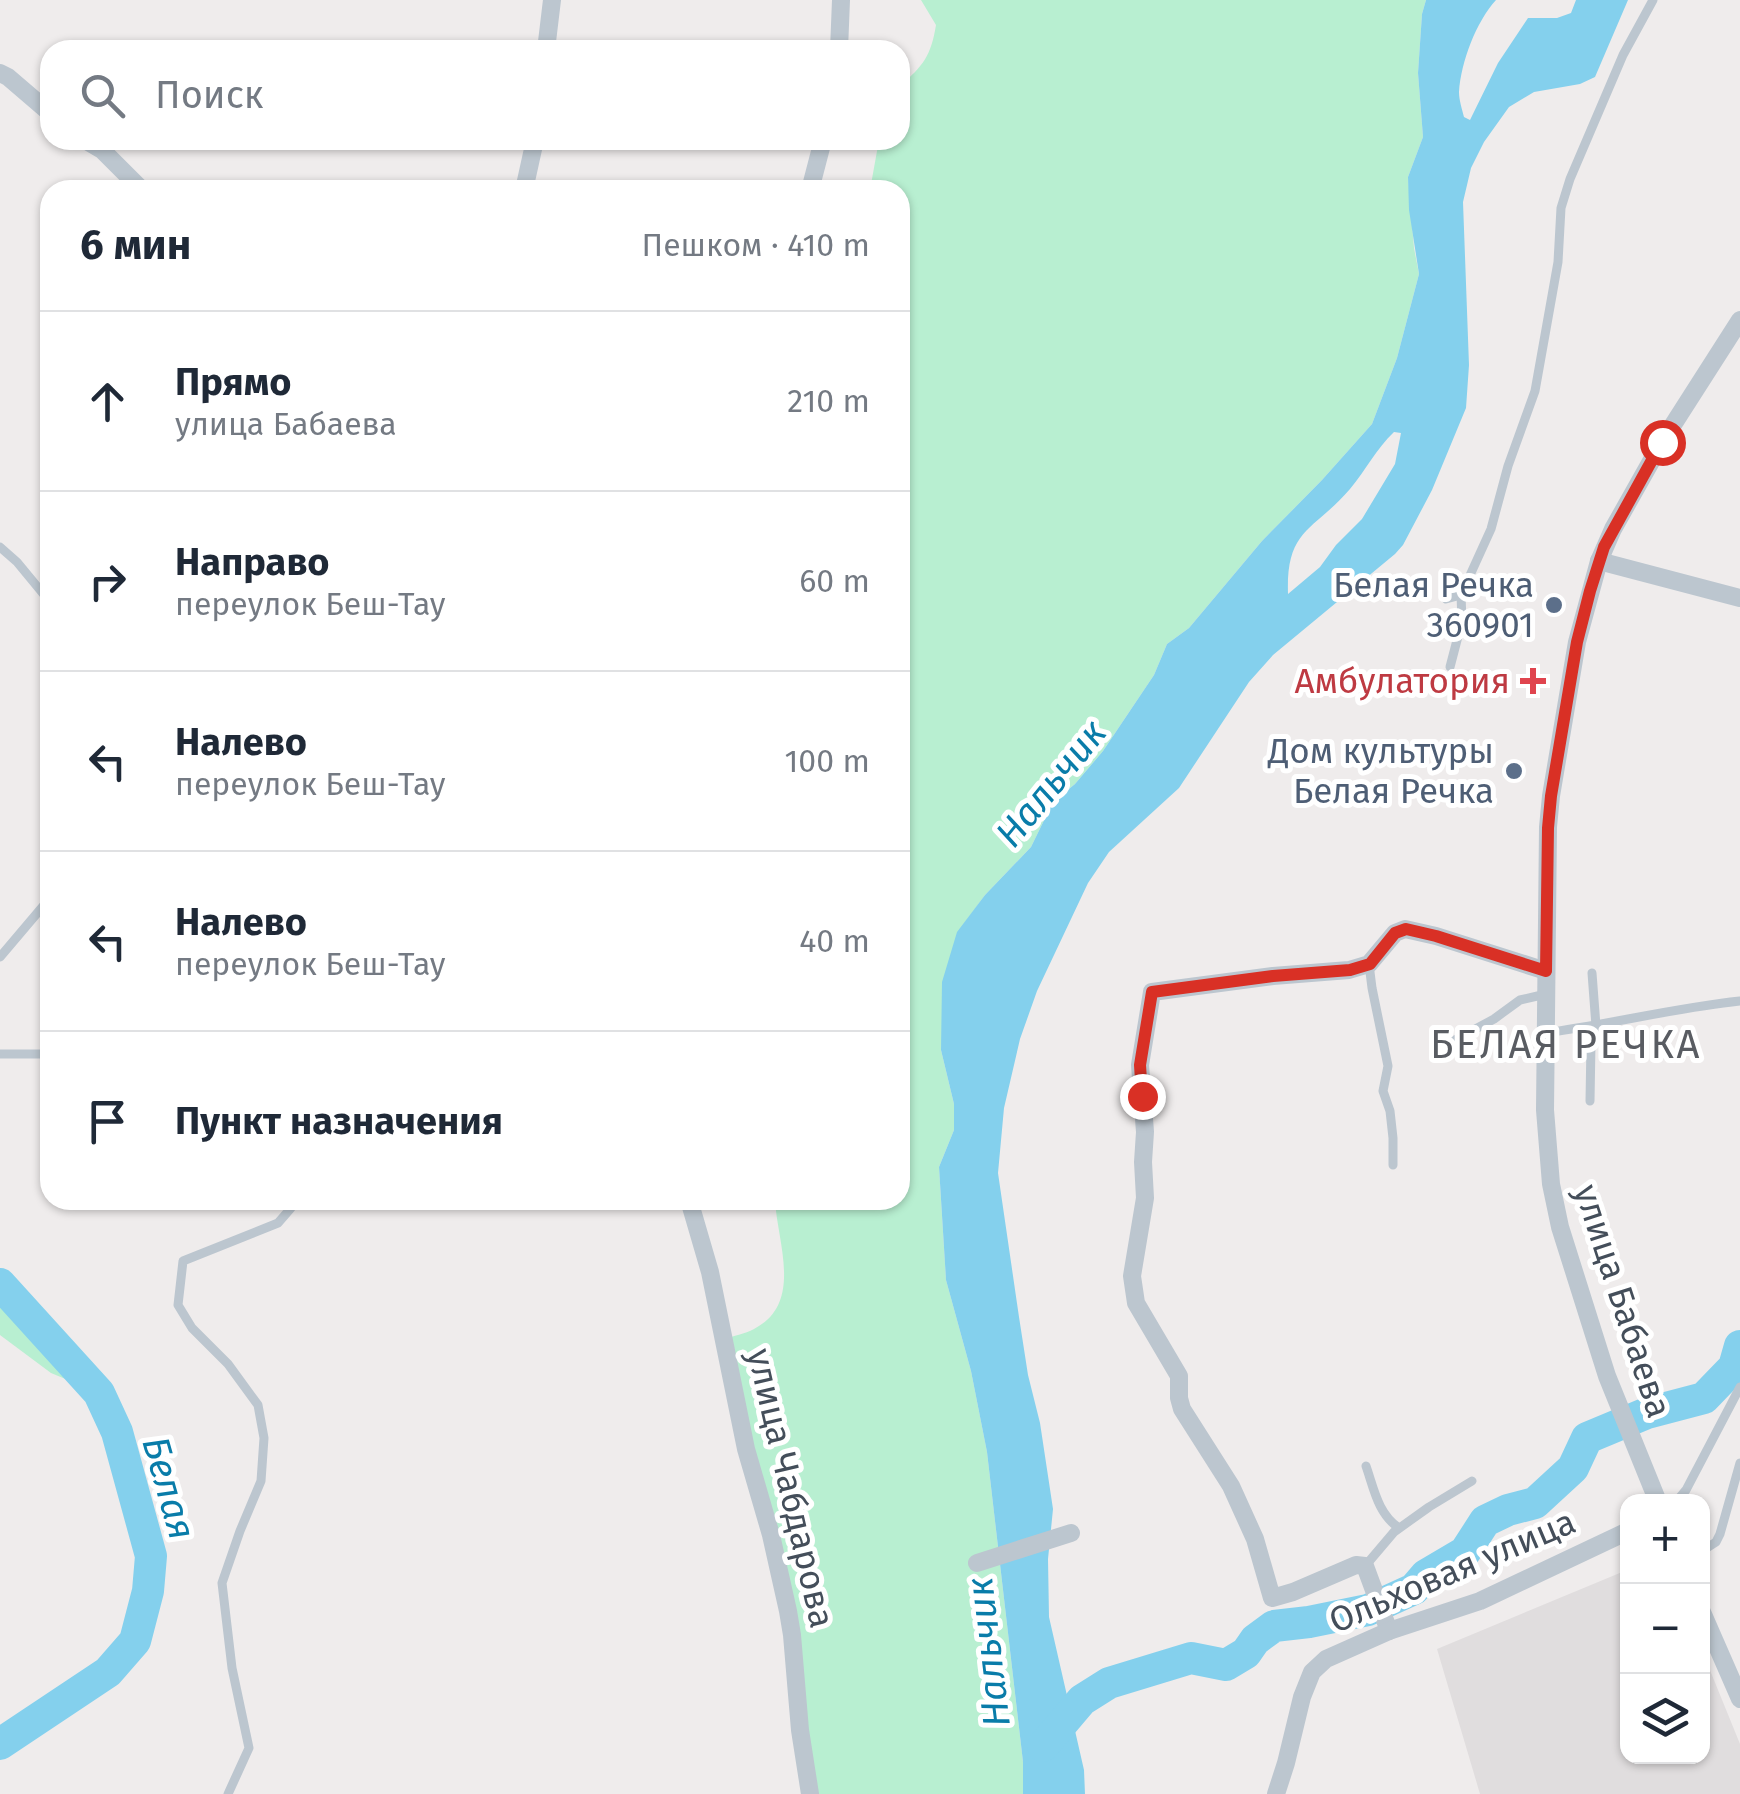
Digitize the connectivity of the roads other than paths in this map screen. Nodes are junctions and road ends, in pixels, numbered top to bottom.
1 (552, 0) edge
2 (842, 0) edge
3 (1653, 0) edge
4 (547, 40) edge
5 (840, 40) edge
6 (0, 73) edge
7 (40, 104) edge
8 (102, 150) edge
9 (532, 150) edge
10 (820, 150) edge
11 (132, 180) edge
12 (526, 180) edge
13 (812, 180) edge
14 (1740, 320) edge
15 (0, 547) edge
16 (1599, 561) junction
17 (40, 590) edge
18 (1461, 595) junction
19 (1740, 598) edge
20 (1446, 600) dead end
21 (1450, 667) dead end
22 (40, 910) edge
23 (0, 956) edge
24 (1370, 964) junction
25 (1546, 971) junction
26 (1592, 973) dead end
27 (1546, 994) junction
28 (1740, 1002) edge
29 (1596, 1026) junction
30 (1545, 1033) junction
31 (1455, 1040) dead end
32 (0, 1054) edge
33 (40, 1054) edge
34 (1590, 1100) dead end
35 (1392, 1164) dead end
36 (289, 1210) edge
37 (693, 1210) edge
38 (1740, 1387) edge
39 (1740, 1462) edge
40 (1366, 1466) dead end
41 (1472, 1481) dead end
42 (1655, 1494) edge
43 (1683, 1494) edge
44 (1399, 1528) junction
45 (1069, 1533) dead end
46 (1620, 1535) edge
47 (1710, 1546) edge
48 (980, 1561) dead end
49 (1367, 1572) junction
50 (1387, 1624) junction
51 (1710, 1630) edge
52 (1740, 1699) edge
53 (228, 1794) edge
54 (810, 1794) edge
55 (1276, 1794) edge

1 - 4 street
2 - 5 street
3 - 18 lane
6 - 7 street
8 - 11 street
9 - 12 street
10 - 13 street
14 - 16 street, улица Бабаева
15 - 17 lane
16 - 19 street
16 - 25 street, улица Бабаева
18 - 20 lane
18 - 21 lane
22 - 23 lane
24 - 25 street
24 - 35 lane
24 - 49 street
25 - 27 street, улица Бабаева
26 - 29 lane
27 - 30 street, улица Бабаева
27 - 31 lane
28 - 29 lane
29 - 30 lane
29 - 34 lane
30 - 42 street, улица Бабаева
32 - 33 lane
36 - 53 lane
37 - 54 street, улица Чабдарова
38 - 43 lane
39 - 47 lane
40 - 44 lane
41 - 44 lane
44 - 49 lane
45 - 48 street
46 - 50 street, Ольховая улица
49 - 50 street
50 - 55 street, Ольховая улица
51 - 52 street

